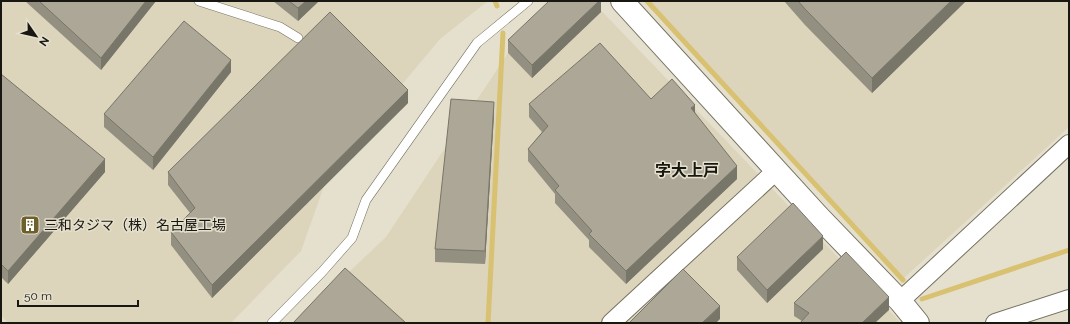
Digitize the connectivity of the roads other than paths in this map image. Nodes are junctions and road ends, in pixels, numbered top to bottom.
1 (199, 1) edge
2 (528, 1) edge
3 (622, 1) edge
4 (298, 38) dead end
5 (1069, 144) edge
6 (777, 170) junction
7 (1069, 299) edge
8 (900, 301) junction
9 (272, 323) edge
10 (611, 323) edge
11 (918, 323) edge
12 (995, 323) edge

1 - 4 lane
2 - 9 lane
3 - 6 street
5 - 8 street
6 - 8 street
6 - 10 street
7 - 12 street
8 - 11 street

